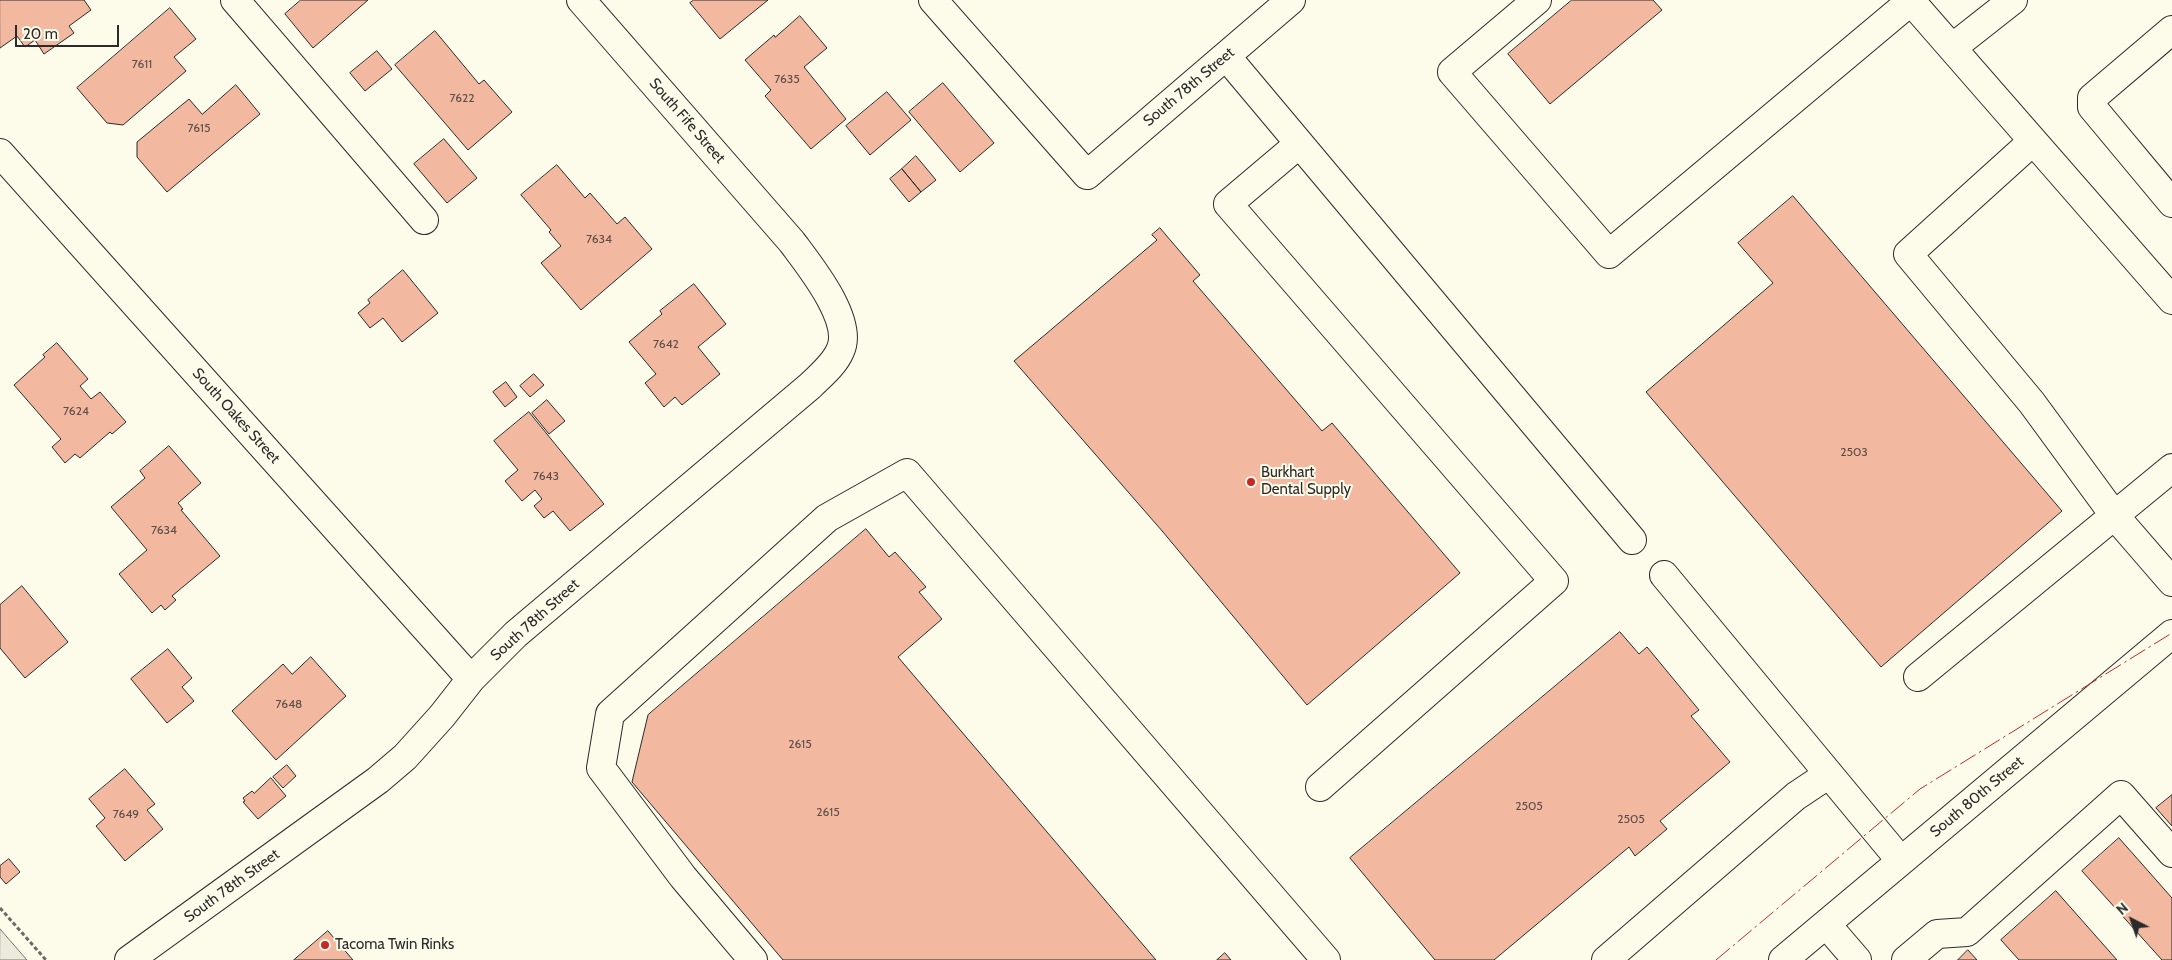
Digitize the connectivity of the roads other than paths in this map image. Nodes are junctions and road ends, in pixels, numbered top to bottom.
1 (235, 0) edge
2 (582, 0) edge
3 (933, 0) edge
4 (1291, 0) edge
5 (1537, 0) edge
6 (2013, 0) edge
7 (1910, 1) edge
8 (2172, 30) edge
9 (1952, 48) junction
10 (1226, 56) junction
11 (2033, 141) junction
12 (1299, 144) junction
13 (0, 153) edge
14 (2166, 185) edge
15 (424, 220) dead end
16 (792, 242) joint
17 (2172, 300) edge
18 (2172, 468) edge
19 (2114, 515) junction
20 (1632, 540) dead end
21 (1664, 575) dead end
22 (2172, 582) edge
23 (2172, 634) edge
24 (1918, 676) dead end
25 (471, 679) junction
26 (1828, 774) junction
27 (1320, 787) dead end
28 (2172, 853) edge
29 (1901, 861) junction
30 (1826, 924) junction
31 (129, 960) edge
32 (753, 960) edge
33 (1326, 960) edge
34 (1606, 960) edge
35 (1783, 960) edge
36 (1856, 960) edge
37 (1906, 960) edge

1 - 15 street
2 - 16 street, South Fife Street
3 - 10 street, South 78th Street
4 - 10 street, South 78th Street
5 - 7 street
6 - 9 street
7 - 9 street
8 - 14 street
9 - 11 street
10 - 12 street
11 - 17 street
11 - 19 street
12 - 20 street
12 - 27 street
13 - 25 street, South Oakes Street
16 - 25 street, South 78th Street
18 - 19 street
19 - 22 street
19 - 24 street
21 - 26 street
23 - 29 street, South 80th Street
25 - 31 street, South 78th Street
26 - 29 street
26 - 34 street
28 - 37 street
29 - 30 street, South 80th Street
30 - 35 street, South 80th Street
30 - 36 street
32 - 33 street

